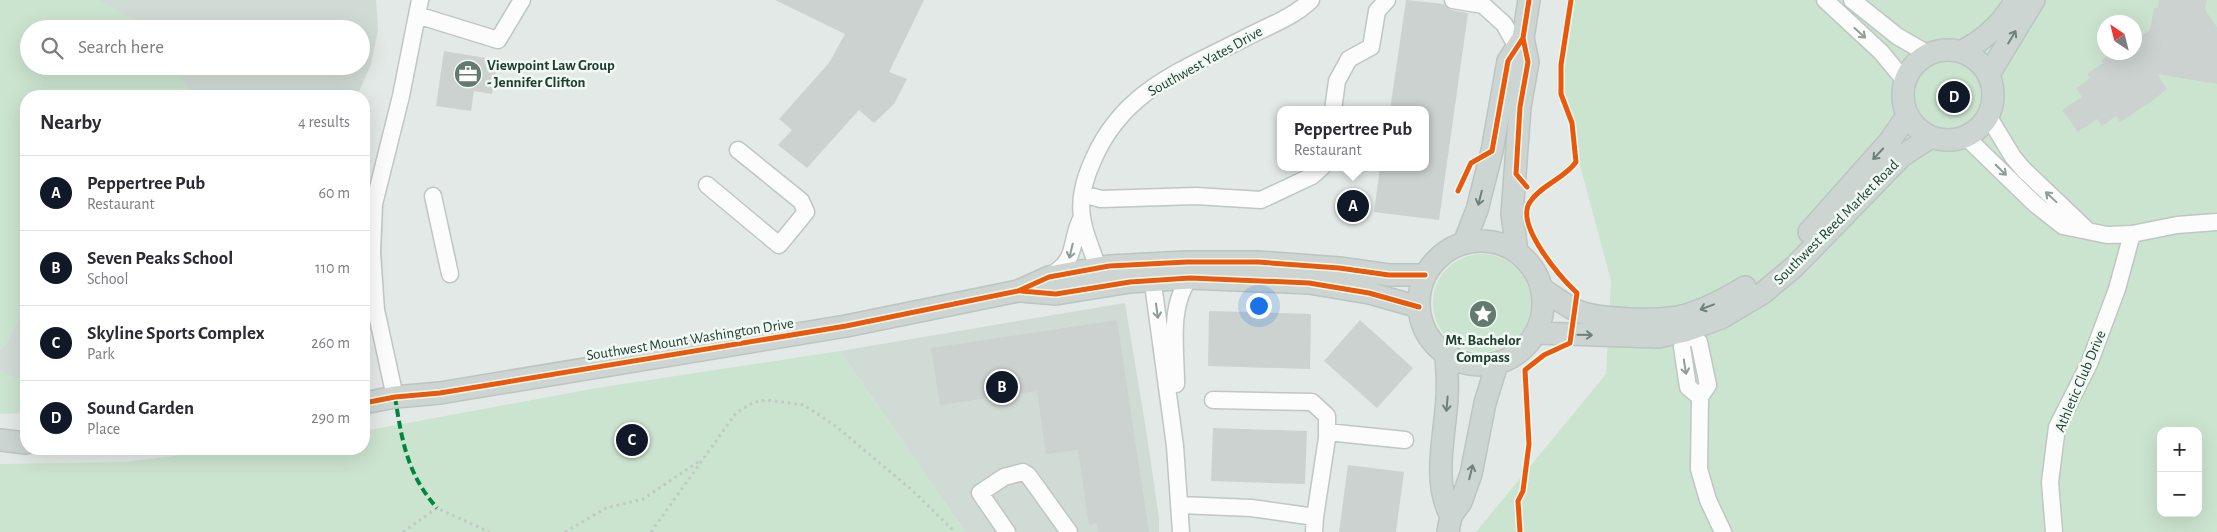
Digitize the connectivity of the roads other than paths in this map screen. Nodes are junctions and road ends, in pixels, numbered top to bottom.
1 (522, 0) edge
2 (1311, 0) edge
3 (1387, 0) edge
4 (1453, 0) edge
5 (1528, 0) edge
6 (1825, 0) edge
7 (1852, 0) edge
8 (2016, 0) edge
9 (2034, 0) edge
10 (418, 8) edge
11 (1520, 42) junction
12 (1962, 51) junction
13 (1928, 54) junction
14 (1989, 74) junction
15 (1905, 81) junction
16 (1334, 106) edge
17 (1908, 116) junction
18 (1988, 116) junction
19 (1931, 137) junction
20 (1966, 137) junction
21 (738, 150) dead end
22 (1318, 171) edge
23 (708, 185) dead end
24 (1083, 194) junction
25 (433, 196) dead end
26 (1082, 217) junction
27 (2217, 222) edge
28 (2087, 230) junction
29 (2132, 234) junction
30 (1464, 244) junction
31 (1517, 252) junction
32 (1098, 268) junction
33 (1152, 272) junction
34 (450, 274) dead end
35 (1426, 275) junction
36 (1049, 276) junction
37 (1190, 278) junction
38 (1542, 289) junction
39 (1018, 291) junction
40 (1419, 307) junction
41 (1685, 331) junction
42 (1536, 333) junction
43 (1446, 356) junction
44 (1497, 364) junction
45 (396, 397) junction
46 (1213, 400) dead end
47 (370, 402) edge
48 (1327, 432) junction
49 (0, 440) edge
50 (1405, 440) dead end
51 (20, 442) edge
52 (1175, 446) junction
53 (1180, 504) junction
54 (1314, 524) edge
55 (1450, 524) edge
56 (1007, 532) edge
57 (1069, 532) edge
58 (1181, 532) edge
59 (1723, 532) edge
60 (2054, 532) edge

1 - 10 street
2 - 24 street, Southwest Yates Drive
3 - 16 street
4 - 11 street
5 - 11 main road
6 -> 15 street
7 - 13 street
8 - 12 main road
14 -> 9 main road
10 - 45 street
11 -> 30 main road
11 - 31 main road
12 - 13 main road
12 - 14 main road
13 - 15 main road
14 - 18 main road
15 - 17 main road
17 - 19 main road
17 -> 38 main road, Southwest Reed Market Road
18 - 20 main road
28 -> 18 street
19 - 20 main road
19 - 41 main road, Southwest Reed Market Road
20 -> 28 street
21 - 23 street
22 - 24 street
24 - 26 street, Southwest Yates Drive
25 - 34 street
26 - 32 street, Southwest Yates Drive
26 -> 36 street, Southwest Yates Drive
27 - 29 street
28 - 29 street
29 - 60 street, Athletic Club Drive
30 - 31 main road
30 - 35 main road
31 - 38 main road
32 - 33 main road, Southwest Mount Washington Drive
32 - 36 main road, Southwest Mount Washington Drive
33 - 35 main road, Southwest Mount Washington Drive
33 - 37 main road, Southwest Mount Washington Drive
33 - 39 main road, Southwest Mount Washington Drive
33 -> 52 street
35 - 40 main road
36 - 39 main road, Southwest Mount Washington Drive
37 - 40 main road, Southwest Mount Washington Drive
37 - 52 street
38 - 42 main road
39 - 45 main road, Southwest Mount Washington Drive
40 - 43 main road
42 -> 41 main road, Southwest Reed Market Road
41 - 59 street
42 - 44 main road
43 - 44 main road
43 -> 55 main road
55 -> 44 main road
45 - 47 main road, Southwest Mount Washington Drive
46 - 48 street
48 - 50 street
48 - 54 street
49 - 51 main road
52 - 53 street
53 - 54 street
53 - 58 street
56 - 57 street

